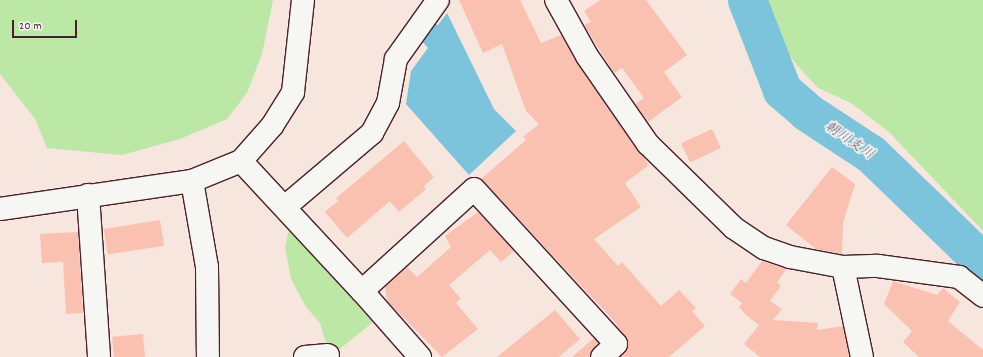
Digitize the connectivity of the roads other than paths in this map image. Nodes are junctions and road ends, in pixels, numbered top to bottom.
1 (304, 0) edge
2 (438, 0) edge
3 (556, 0) edge
4 (241, 161) junction
5 (192, 182) junction
6 (88, 195) junction
7 (286, 206) junction
8 (0, 209) edge
9 (844, 267) junction
10 (362, 291) junction
11 (983, 296) edge
12 (328, 355) dead end
13 (99, 357) edge
14 (208, 357) edge
15 (305, 357) edge
16 (420, 357) edge
17 (602, 357) edge
18 (862, 357) edge

1 - 4 street
2 - 7 street
3 - 9 street
4 - 5 street
4 - 7 street
5 - 6 street
5 - 14 street
6 - 8 street
6 - 13 street
7 - 10 street
9 - 11 street
9 - 18 street
10 - 16 street
10 - 17 street
12 - 15 street

